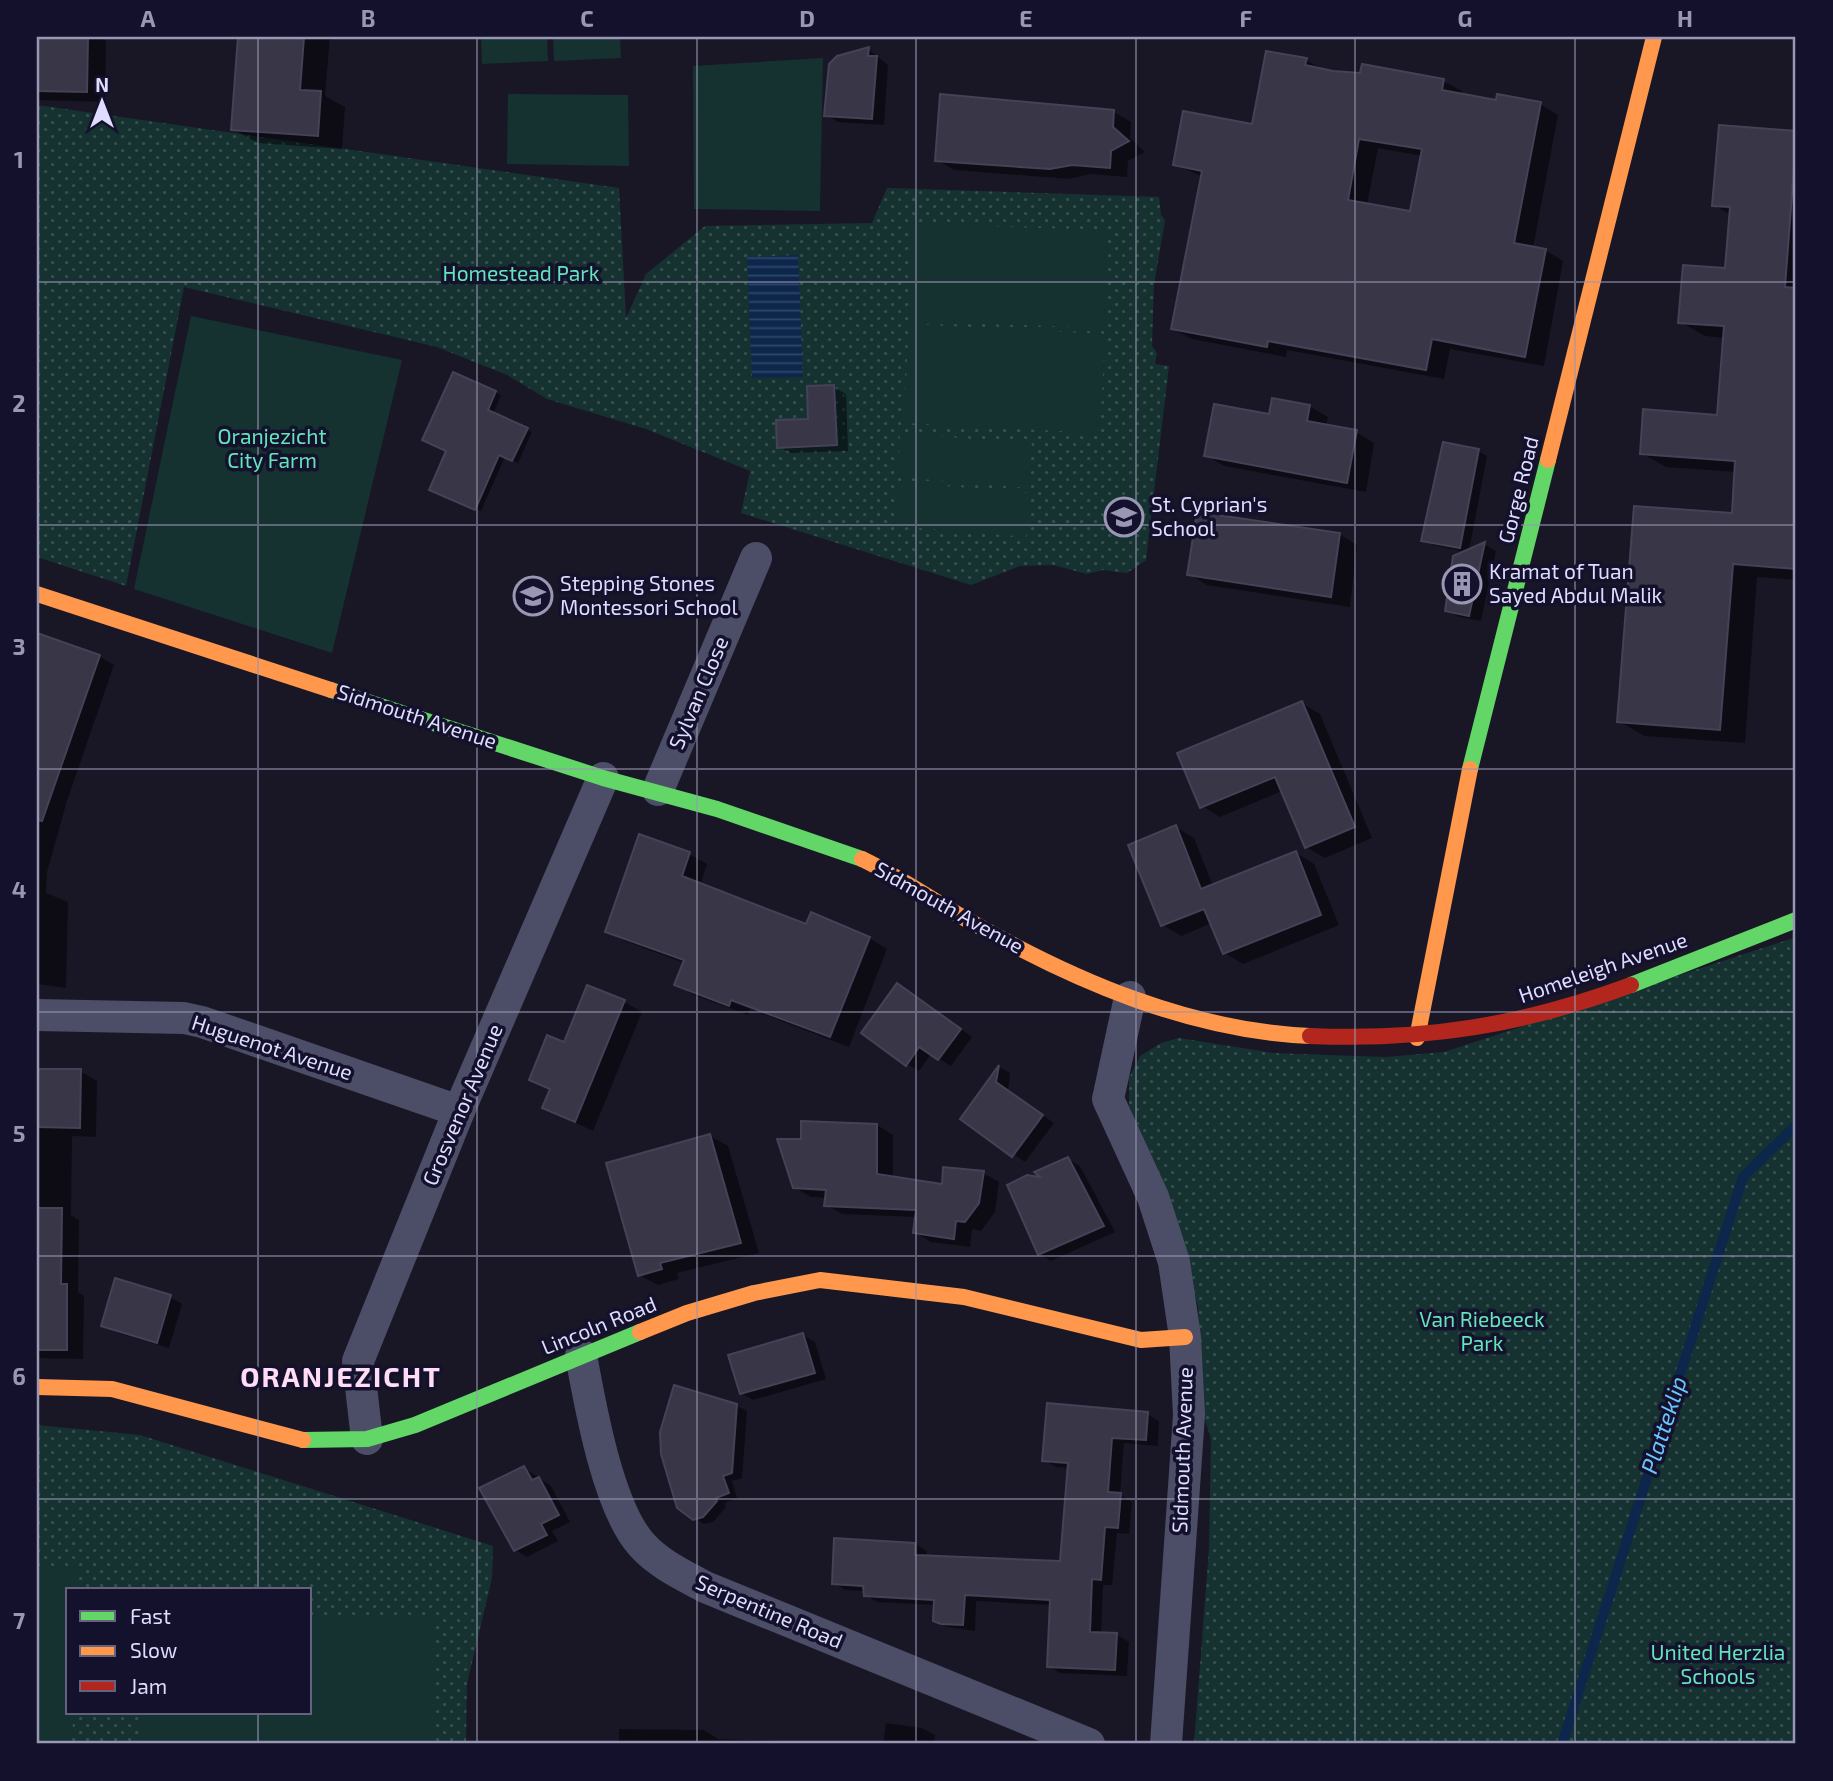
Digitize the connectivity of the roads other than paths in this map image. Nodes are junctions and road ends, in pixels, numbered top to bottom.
1 (1654, 37) edge
2 (756, 558) dead end
3 (37, 594) edge
4 (603, 778) junction
5 (658, 790) junction
6 (1796, 920) edge
7 (1130, 997) junction
8 (37, 1015) edge
9 (1417, 1038) junction
10 (459, 1111) junction
11 (1185, 1337) junction
12 (581, 1354) junction
13 (37, 1387) edge
14 (367, 1439) junction
15 (1088, 1744) edge
16 (1166, 1744) edge

1 - 9 street, Gorge Road
2 - 5 street, Sylvan Close
3 - 4 street, Sidmouth Avenue
4 - 5 street, Sidmouth Avenue
4 - 10 street, Grosvenor Avenue
5 - 7 street, Sidmouth Avenue
6 - 9 street, Homeleigh Avenue
7 - 9 street, Homeleigh Avenue
7 - 11 street, Sidmouth Avenue
8 - 10 street, Huguenot Avenue
10 - 14 street, Grosvenor Avenue
11 - 12 street, Lincoln Road
11 - 16 street, Sidmouth Avenue
12 - 14 street, Lincoln Road
12 - 15 street, Serpentine Road
13 - 14 street, Lincoln Road

